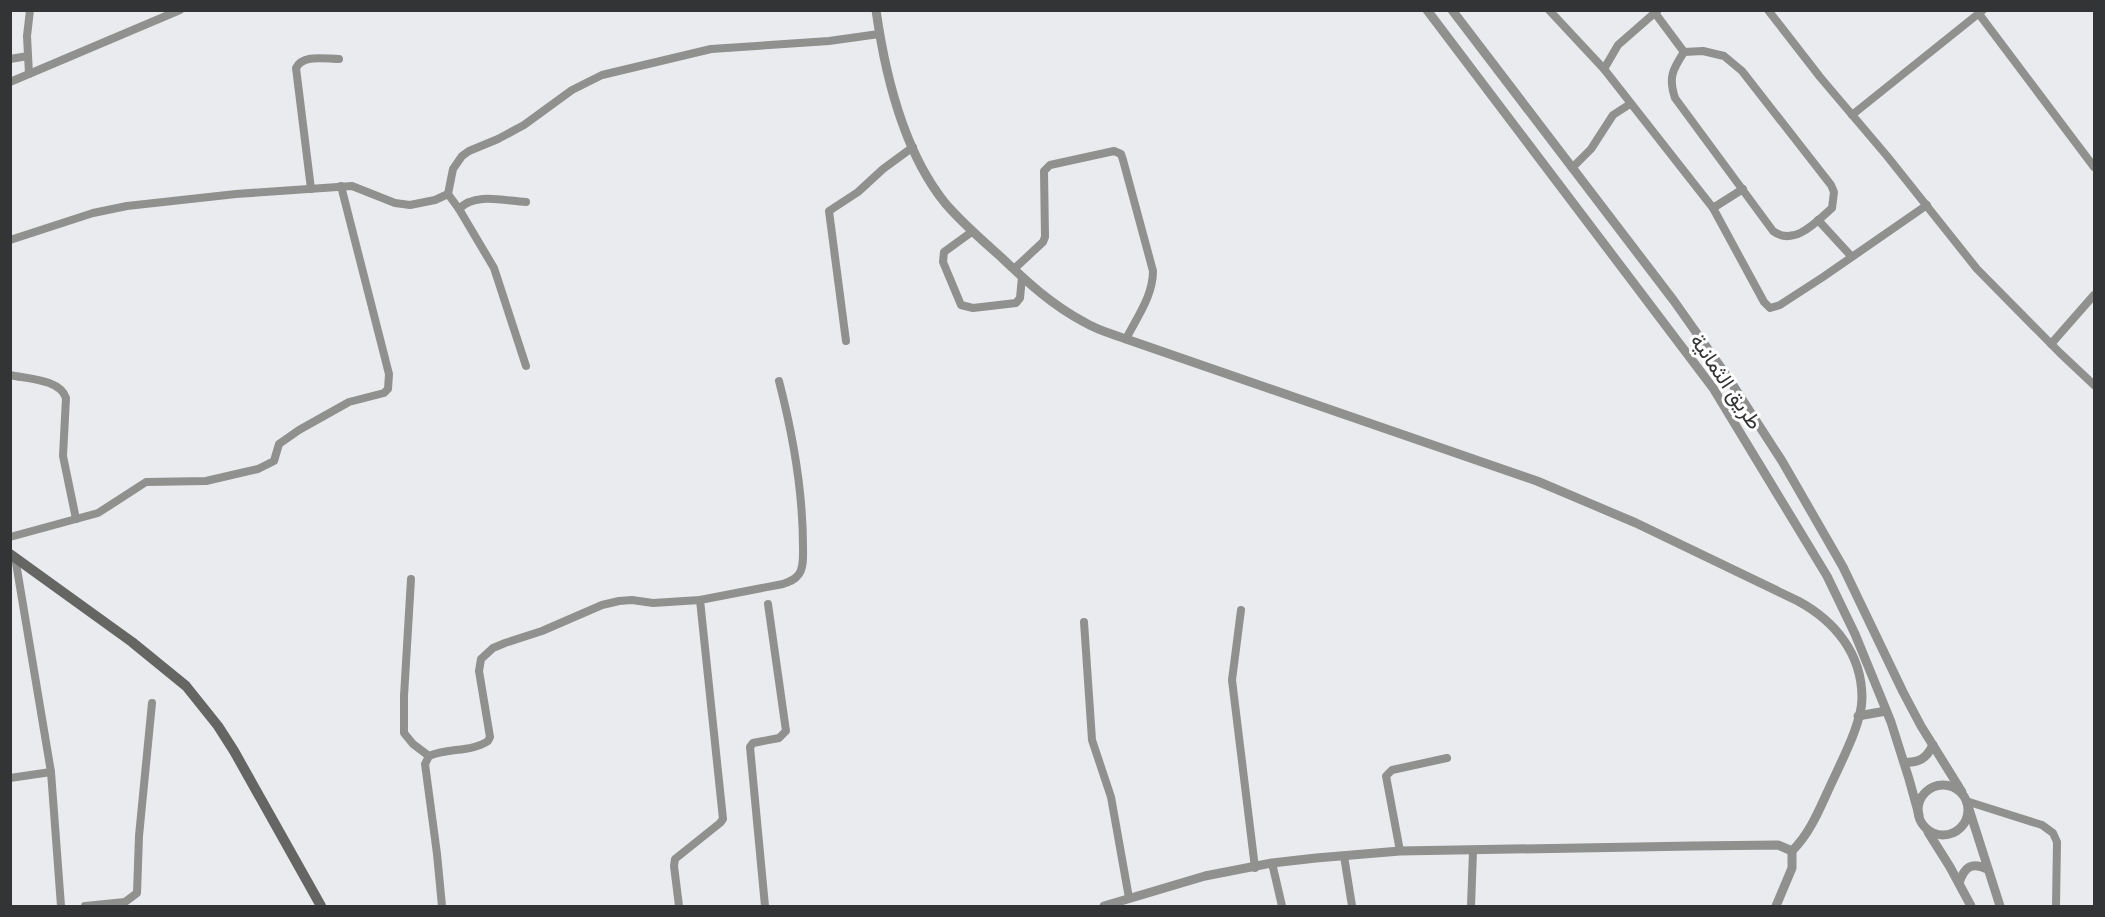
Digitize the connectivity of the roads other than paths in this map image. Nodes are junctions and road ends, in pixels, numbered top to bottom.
1 (30, 10) edge
2 (180, 10) edge
3 (876, 10) edge
4 (1427, 10) edge
5 (1452, 10) edge
6 (1549, 10) edge
7 (1768, 10) edge
8 (1656, 12) edge
9 (1981, 12) edge
10 (879, 34) junction
11 (1684, 51) junction
12 (28, 56) junction
13 (10, 59) edge
14 (339, 59) dead end
15 (1604, 69) junction
16 (29, 74) junction
17 (10, 82) edge
18 (1630, 104) junction
19 (1852, 115) junction
20 (913, 147) junction
21 (2094, 166) edge
22 (1572, 168) junction
23 (341, 186) junction
24 (311, 189) junction
25 (1743, 189) junction
26 (448, 194) junction
27 (525, 202) dead end
28 (1927, 205) junction
29 (1713, 208) junction
30 (459, 209) junction
31 (1818, 220) junction
32 (973, 231) junction
33 (10, 240) edge
34 (1851, 256) junction
35 (1014, 270) junction
36 (1022, 277) junction
37 (2094, 295) edge
38 (1126, 339) junction
39 (846, 341) dead end
40 (2051, 344) junction
41 (526, 366) dead end
42 (10, 375) edge
43 (779, 381) dead end
44 (2094, 385) edge
45 (76, 519) junction
46 (10, 537) edge
47 (13, 555) edge
48 (411, 579) dead end
49 (699, 600) junction
50 (768, 604) dead end
51 (1241, 610) dead end
52 (1084, 622) dead end
53 (152, 703) dead end
54 (1886, 711) junction
55 (1858, 716) junction
56 (1933, 746) junction
57 (429, 756) junction
58 (1448, 758) dead end
59 (1904, 762) junction
60 (51, 772) junction
61 (10, 778) edge
62 (1965, 800) junction
63 (1919, 815) junction
64 (1924, 827) junction
65 (1792, 850) junction
66 (1400, 851) junction
67 (1473, 851) junction
68 (1344, 856) junction
69 (1272, 863) junction
70 (1254, 868) junction
71 (1987, 869) junction
72 (1959, 883) junction
73 (1129, 898) junction
74 (62, 906) edge
75 (85, 906) edge
76 (321, 906) edge
77 (442, 906) edge
78 (679, 906) edge
79 (765, 906) edge
80 (1104, 906) edge
81 (1282, 906) edge
82 (1352, 906) edge
83 (1471, 906) edge
84 (1776, 906) edge
85 (1971, 906) edge
86 (2000, 906) edge
87 (2056, 906) edge

1 - 12 street
2 - 16 street
3 - 10 street
4 - 54 street, طريق الثمانية
5 - 22 street
6 - 15 street
7 - 19 street
8 - 11 street
8 - 15 street
9 - 19 street
9 - 21 street
10 - 20 street
10 - 26 street
11 - 25 street
11 - 31 street
12 - 13 street
12 - 16 street
14 - 24 street
15 - 18 street
16 - 17 street
18 - 22 street
18 - 29 street
19 - 28 street
20 - 32 street
20 - 39 street
22 - 56 street
23 - 24 street
23 - 26 street
23 - 45 street
24 - 33 street
25 - 29 street
25 - 31 street
26 - 30 street
27 - 30 street
28 - 34 street
28 - 40 street
29 - 34 street
30 - 41 street
31 - 34 street
32 - 35 street
32 - 36 street
35 - 36 street
35 - 38 street
36 - 38 street
37 - 40 street
38 - 55 street
40 - 44 street
42 - 45 street
43 - 49 street
45 - 46 street
47 - 60 street
47 - 76 main road
48 - 57 street
49 - 57 street
49 - 78 street
50 - 79 street
51 - 70 street
52 - 73 street
53 - 75 street
54 - 55 street
54 - 59 street, طريق الثمانية
55 - 65 street
56 - 59 street
56 - 62 street
57 - 77 street
58 - 66 street
59 - 63 street, طريق الثمانية
60 - 61 street
60 - 74 street
62 - 63 street
62 - 64 street
62 - 71 street
62 - 87 street
63 - 64 street
64 - 72 street
65 - 67 street
65 - 84 street
66 - 67 street
66 - 68 street
67 - 83 street
68 - 69 street
68 - 82 street
69 - 70 street
69 - 81 street
70 - 73 street
71 - 72 street
71 - 86 street
72 - 85 street
73 - 80 street

